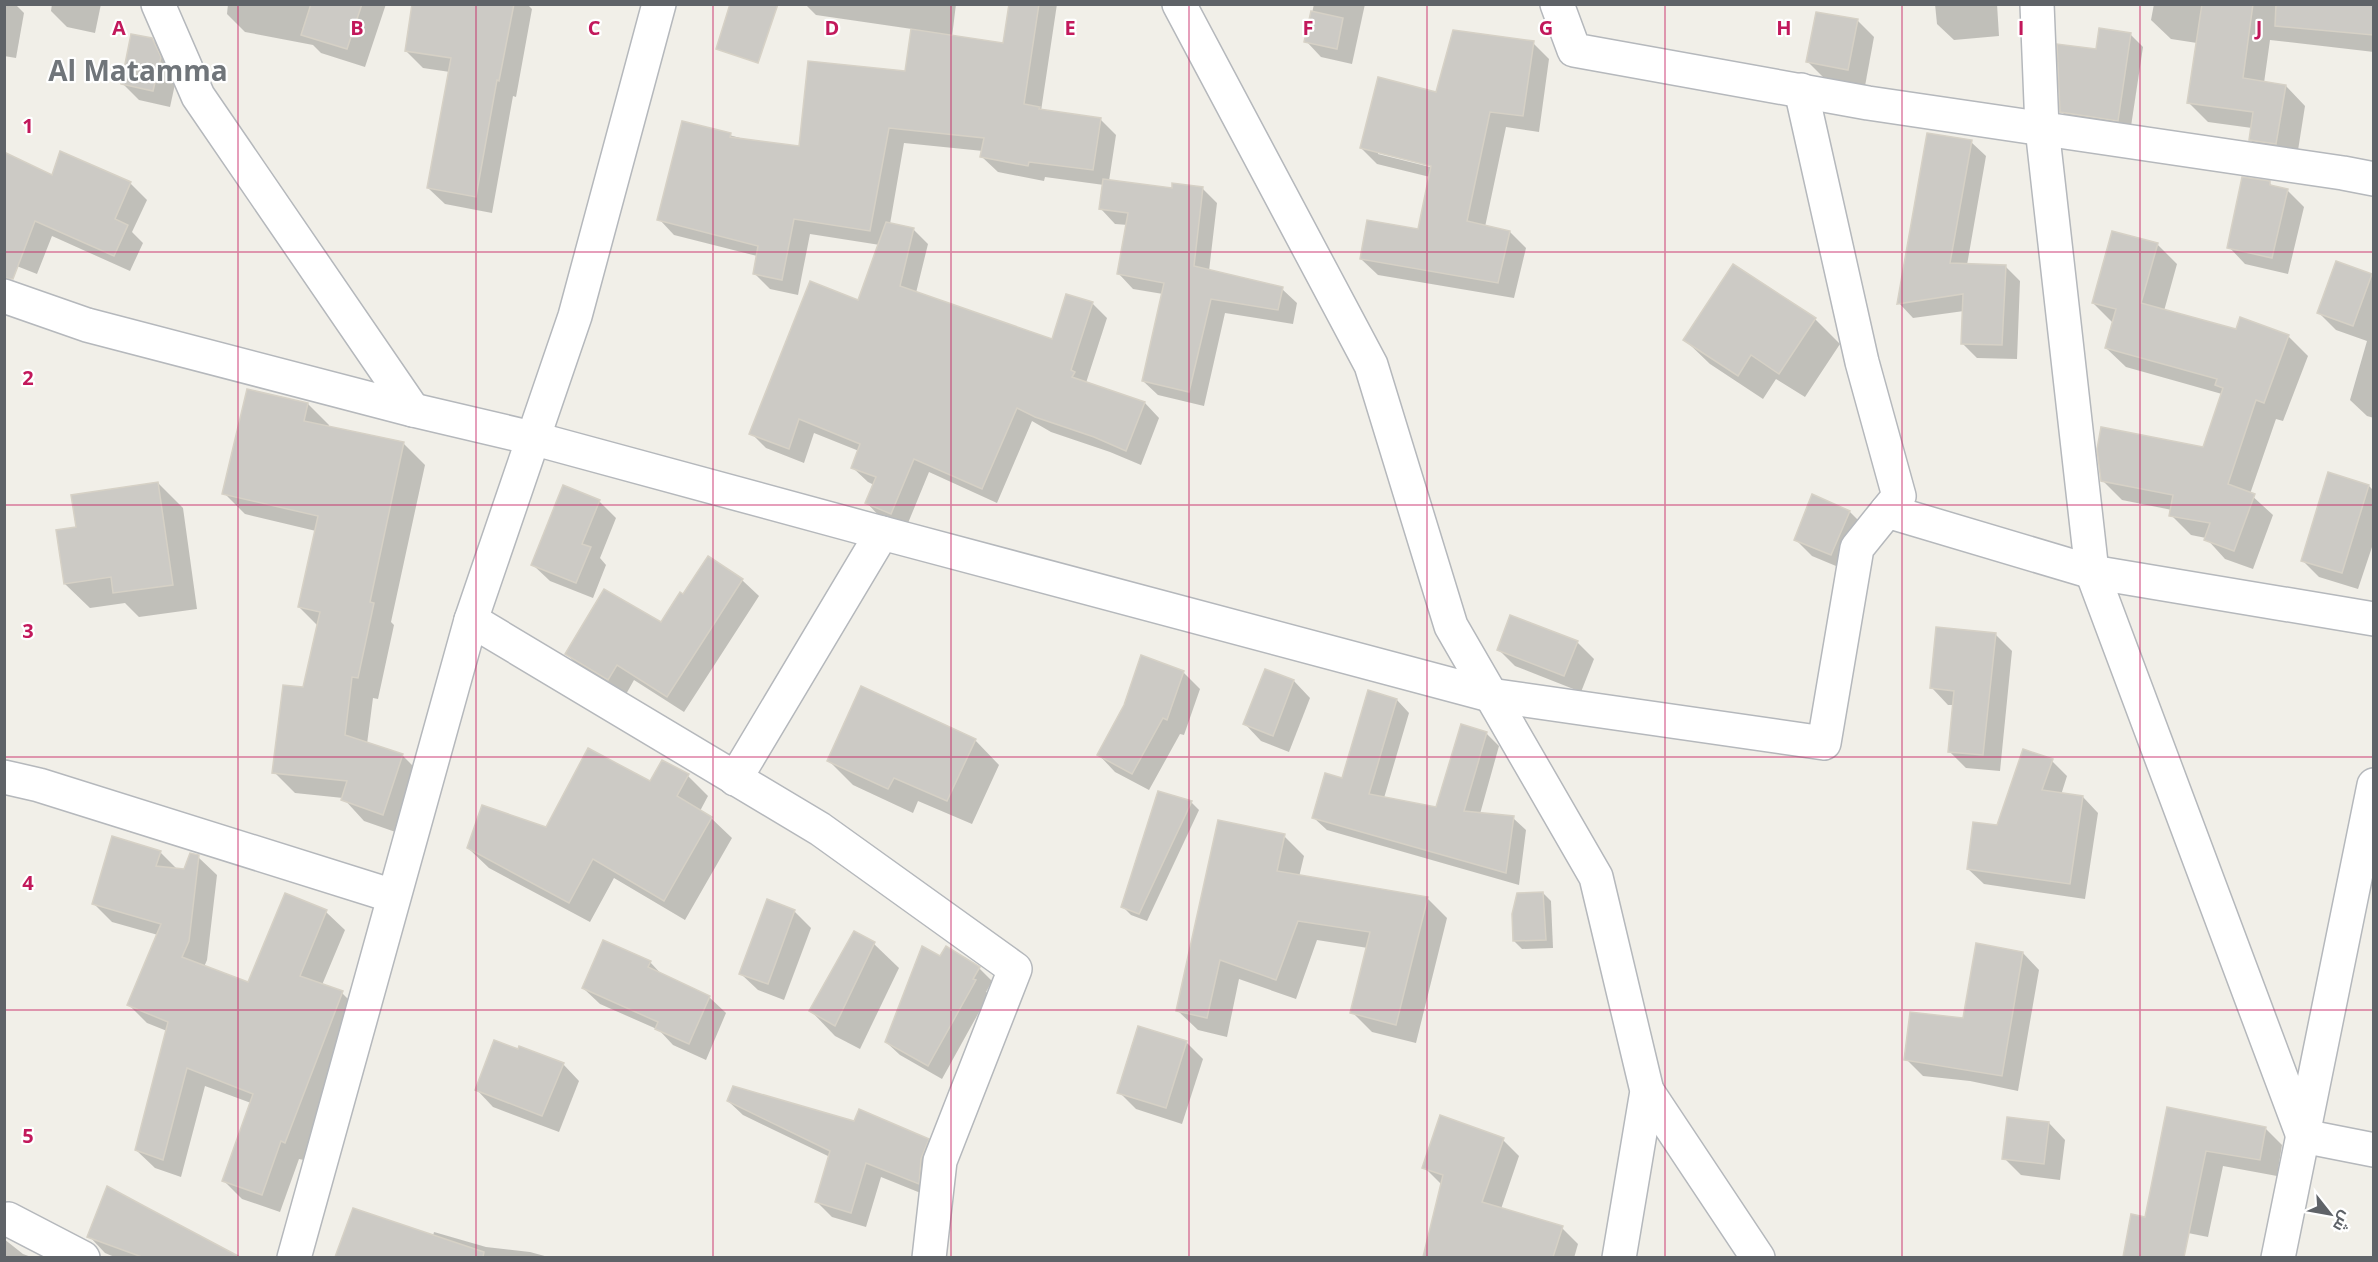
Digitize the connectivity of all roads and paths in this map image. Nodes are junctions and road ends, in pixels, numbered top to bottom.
1 (158, 4) edge
2 (659, 4) edge
3 (1179, 4) edge
4 (1557, 4) edge
5 (2037, 4) edge
6 (1801, 90) junction
7 (2042, 128) junction
8 (2373, 179) edge
9 (4, 296) edge
10 (413, 410) junction
11 (532, 438) junction
12 (1887, 511) junction
13 (882, 533) junction
14 (2092, 572) junction
15 (2373, 619) edge
16 (471, 620) junction
17 (1490, 695) junction
18 (4, 777) edge
19 (735, 779) junction
20 (2373, 785) edge
21 (393, 896) junction
22 (1647, 1091) junction
23 (2302, 1136) junction
24 (2373, 1150) edge
25 (8, 1220) dead end
26 (83, 1257) edge
27 (294, 1257) edge
28 (929, 1257) edge
29 (1619, 1257) edge
30 (1758, 1257) edge
31 (2278, 1257) edge

1 - 10 street
2 - 11 street
3 - 17 street
4 - 6 street
5 - 7 street
6 - 7 street
6 - 12 street
7 - 8 street
7 - 14 street
9 - 10 street
10 - 11 street
11 - 13 street
11 - 16 street
12 - 14 street
12 - 17 street
13 - 17 street
13 - 19 street
14 - 15 street
14 - 23 street
16 - 19 street
16 - 21 street
17 - 22 street
18 - 21 street
19 - 28 street
20 - 23 street
21 - 27 street
22 - 29 street
22 - 30 street
23 - 24 street
23 - 31 street
25 - 26 street

